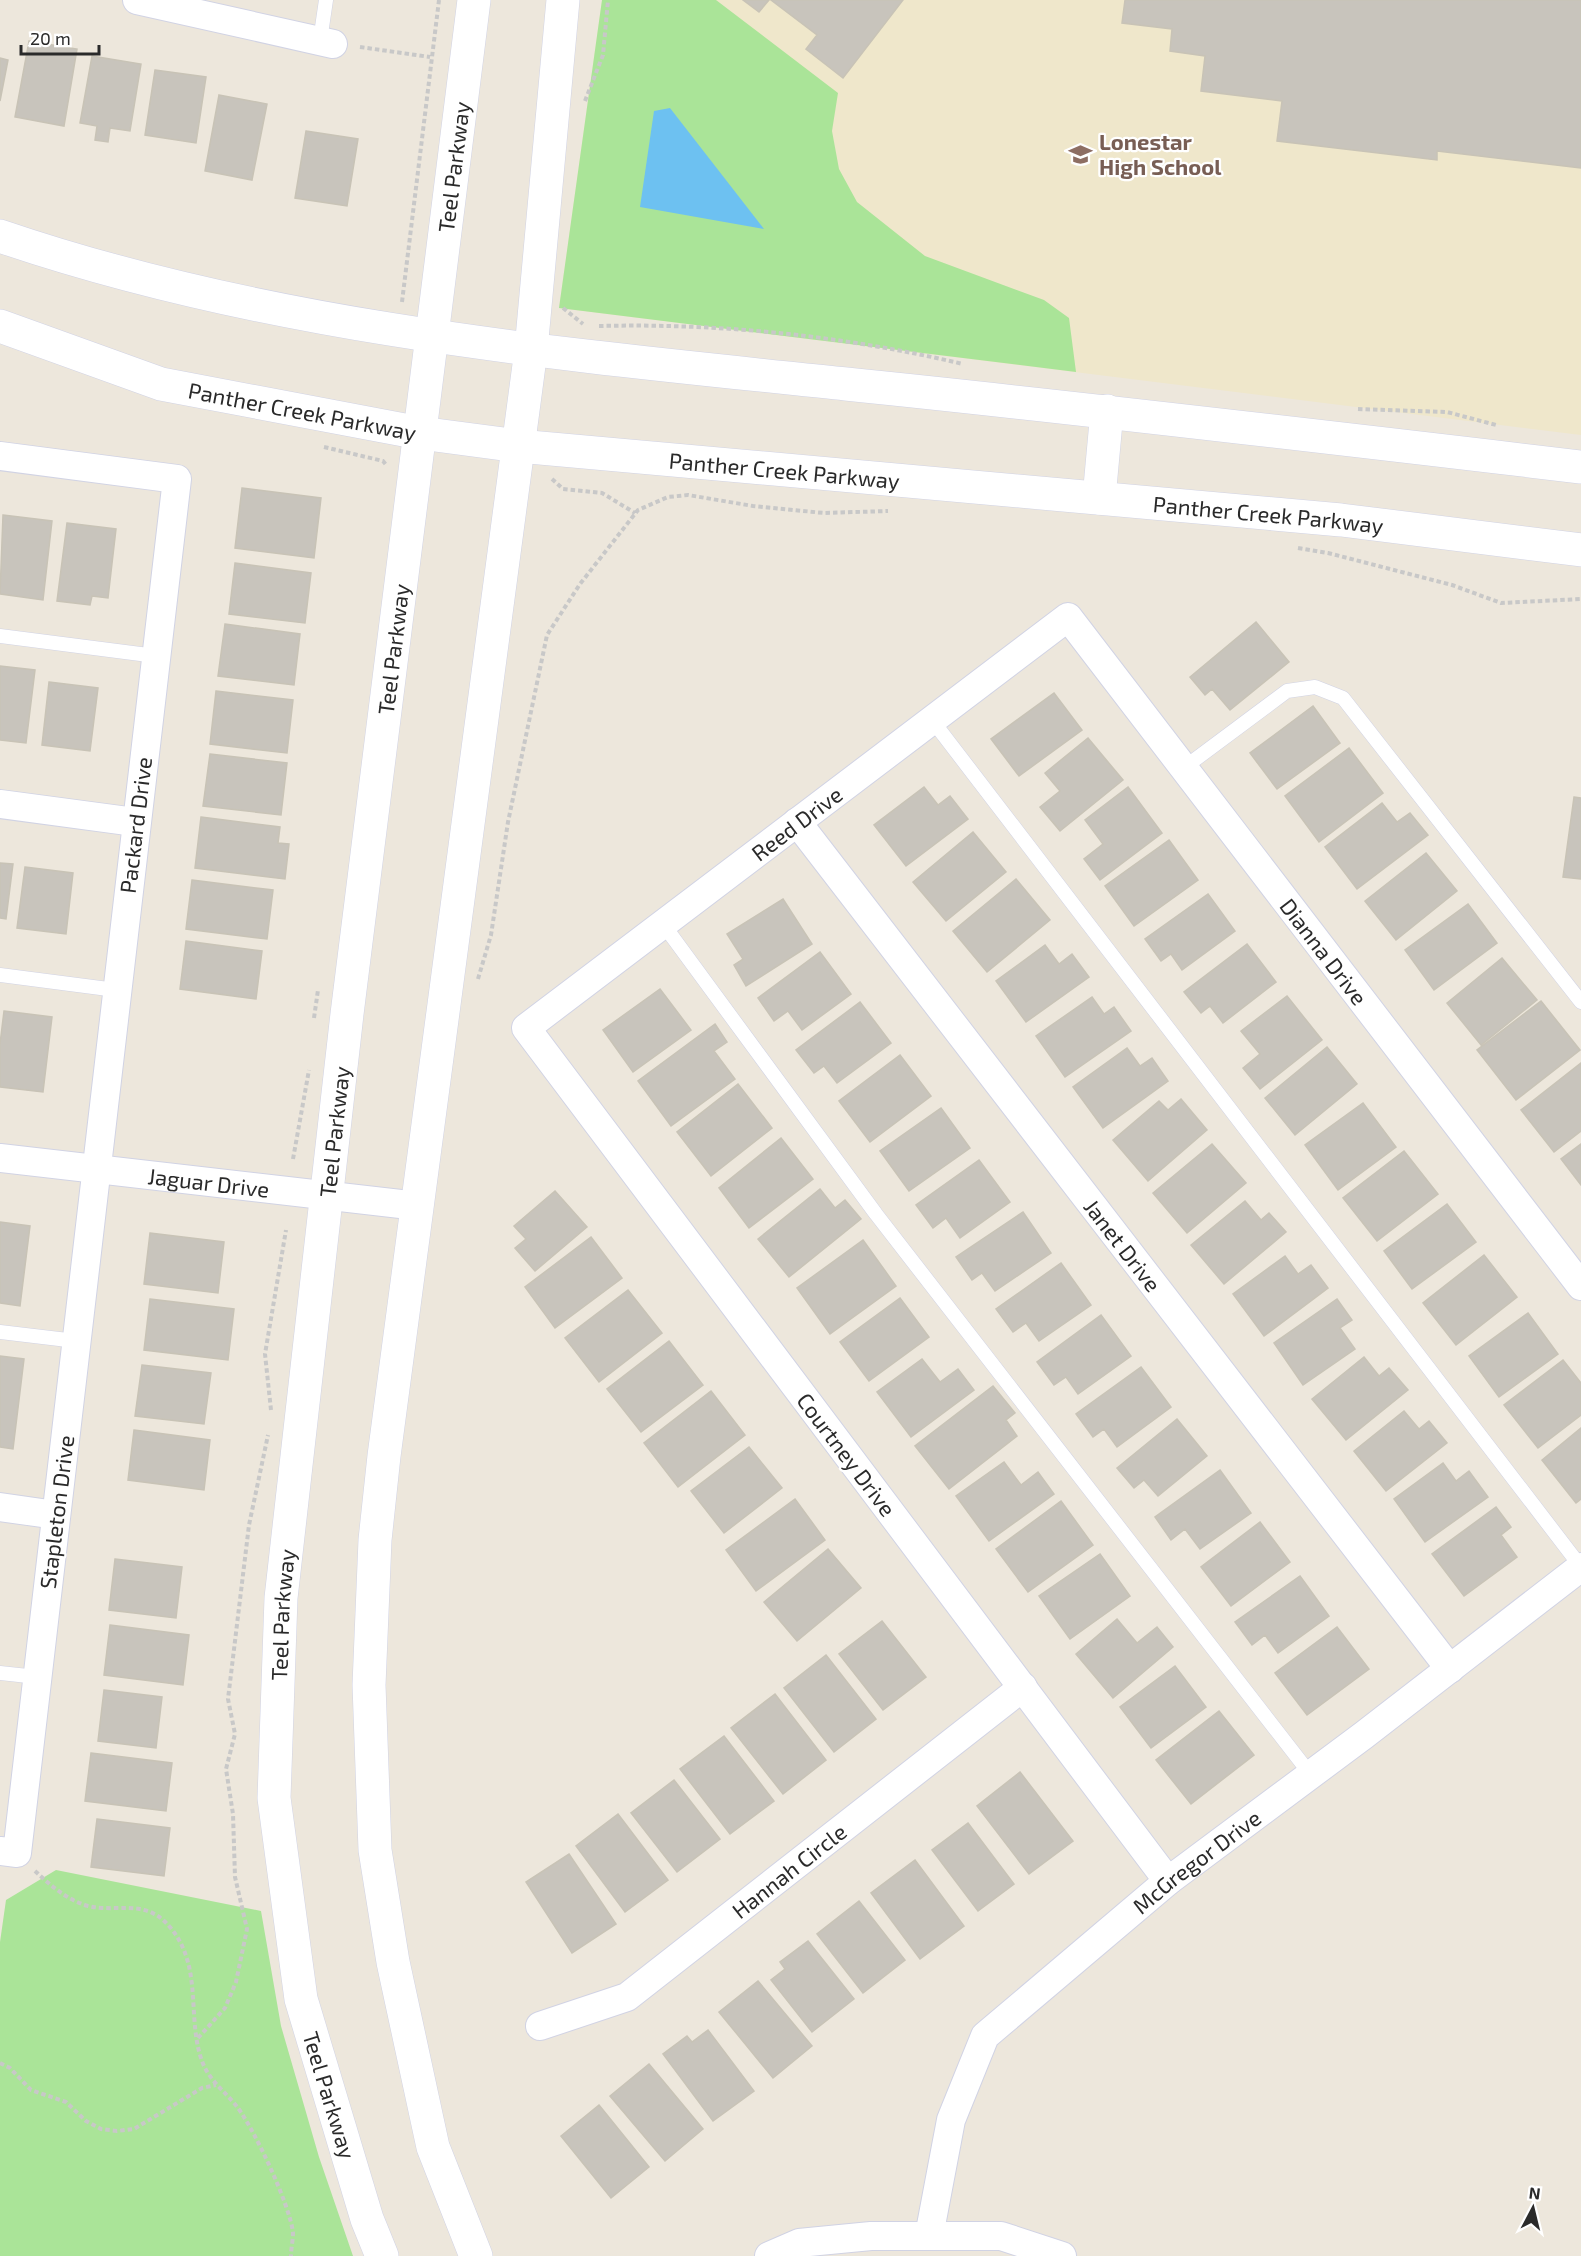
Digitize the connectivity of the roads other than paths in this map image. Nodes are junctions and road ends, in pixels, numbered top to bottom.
1 (136, 0) edge
2 (326, 0) edge
3 (474, 0) edge
4 (563, 0) edge
5 (327, 42) joint
6 (0, 236) edge
7 (0, 326) edge
8 (432, 336) junction
9 (531, 350) junction
10 (1107, 411) junction
11 (420, 433) junction
12 (518, 446) junction
13 (0, 456) edge
14 (1581, 467) edge
15 (1099, 498) junction
16 (1581, 550) edge
17 (1068, 617) joint
18 (0, 636) edge
19 (156, 656) junction
20 (932, 720) junction
21 (1185, 767) junction
22 (0, 804) edge
23 (135, 822) junction
24 (797, 822) junction
25 (663, 924) junction
26 (0, 975) edge
27 (116, 990) junction
28 (1581, 1002) edge
29 (526, 1028) joint
30 (0, 1158) edge
31 (95, 1171) junction
32 (327, 1195) junction
33 (418, 1206) junction
34 (1581, 1286) edge
35 (0, 1332) edge
36 (76, 1341) junction
37 (0, 1507) edge
38 (56, 1515) junction
39 (1581, 1567) edge
40 (1450, 1669) junction
41 (0, 1673) edge
42 (37, 1677) junction
43 (1023, 1687) junction
44 (1311, 1775) junction
45 (8, 1852) edge
46 (1168, 1881) junction
47 (540, 2026) dead end
48 (929, 2236) junction
49 (382, 2256) edge
50 (476, 2256) edge
51 (769, 2256) edge
52 (1062, 2256) edge

1 - 5 street
2 - 5 lane
3 - 8 main road, Teel Parkway
4 - 9 main road
6 - 8 main road
7 - 11 main road, Panther Creek Parkway
8 - 9 main road
8 - 11 main road, Teel Parkway
9 - 10 main road
9 - 12 main road
10 - 14 main road
10 - 15 main road
11 - 12 main road, Panther Creek Parkway
11 - 32 main road, Teel Parkway
12 - 15 main road, Panther Creek Parkway
12 - 33 main road
13 - 19 street, Packard Drive
15 - 16 main road, Panther Creek Parkway
17 - 20 street, Reed Drive
17 - 21 street, Dianna Drive
18 - 19 lane
19 - 23 street, Packard Drive
20 - 24 street, Reed Drive
20 - 39 lane
21 - 28 lane
21 - 34 street, Dianna Drive
22 - 23 street
23 - 27 street, Packard Drive
24 - 25 street, Reed Drive
24 - 40 street, Janet Drive
25 - 29 street, Reed Drive
25 - 44 lane
26 - 27 lane
27 - 31 street, Packard Drive
29 - 43 street, Courtney Drive
30 - 31 street, Jaguar Drive
31 - 32 street, Jaguar Drive
31 - 36 street, Stapleton Drive
32 - 33 street, Jaguar Drive
32 - 49 main road, Teel Parkway
33 - 50 main road
35 - 36 lane
36 - 38 street, Stapleton Drive
37 - 38 street
38 - 42 street, Stapleton Drive
39 - 40 street, McGregor Drive
40 - 44 street, McGregor Drive
41 - 42 lane
42 - 45 street, Stapleton Drive
43 - 46 street, Courtney Drive
43 - 47 street, Hannah Circle
44 - 46 street, McGregor Drive
46 - 48 street, McGregor Drive
48 - 51 street
48 - 52 street

